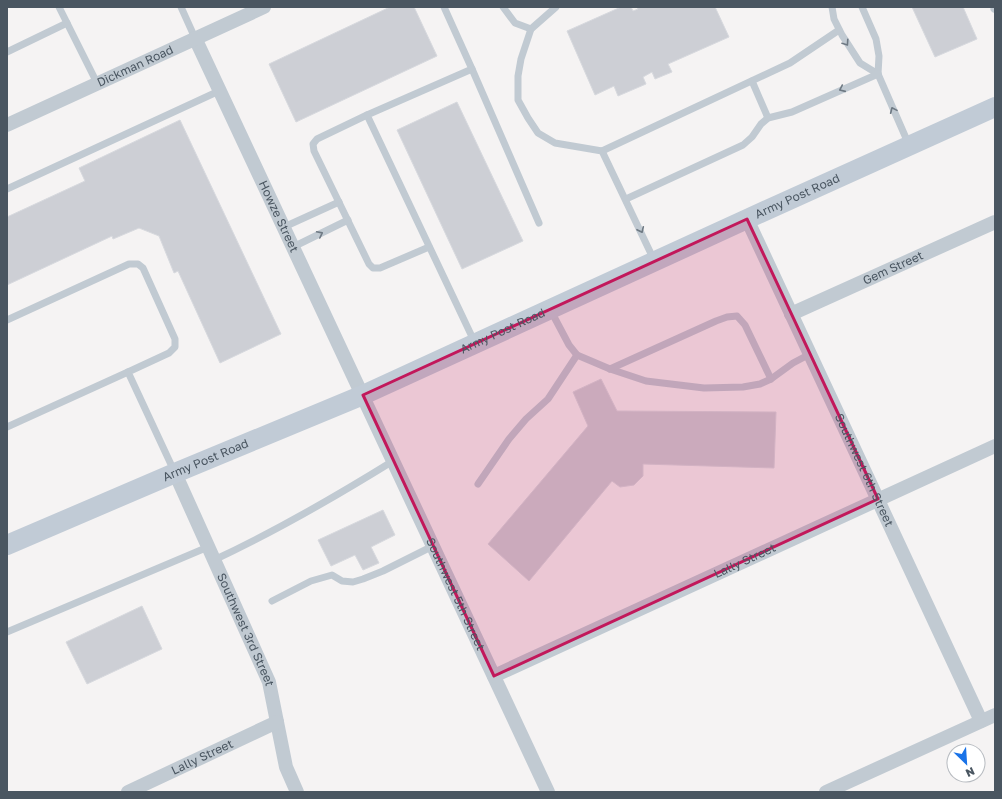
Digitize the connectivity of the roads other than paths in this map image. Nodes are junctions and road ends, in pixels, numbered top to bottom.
1 (59, 7) edge
2 (181, 7) edge
3 (264, 7) edge
4 (444, 7) edge
5 (503, 7) edge
6 (556, 7) edge
7 (832, 7) edge
8 (862, 7) edge
9 (67, 23) junction
10 (531, 30) junction
11 (839, 30) junction
12 (195, 38) junction
13 (7, 52) edge
14 (472, 69) junction
15 (878, 74) junction
16 (752, 81) junction
17 (97, 83) junction
18 (219, 91) junction
19 (995, 107) edge
20 (366, 115) junction
21 (768, 118) junction
22 (7, 125) edge
23 (909, 146) junction
24 (602, 151) junction
25 (7, 189) edge
26 (626, 199) junction
27 (339, 202) junction
28 (747, 219) junction
29 (348, 220) junction
30 (995, 222) edge
31 (539, 223) dead end
32 (284, 227) junction
33 (293, 247) junction
34 (429, 247) junction
35 (655, 261) junction
36 (550, 309) junction
37 (791, 314) junction
38 (7, 320) edge
39 (475, 344) junction
40 (810, 354) junction
41 (577, 355) junction
42 (610, 370) junction
43 (128, 372) junction
44 (771, 379) junction
45 (363, 395) junction
46 (7, 427) edge
47 (995, 446) edge
48 (393, 461) junction
49 (175, 473) junction
50 (478, 484) dead end
51 (878, 499) junction
52 (7, 545) edge
53 (433, 546) junction
54 (208, 547) junction
55 (214, 560) junction
56 (272, 601) dead end
57 (7, 632) edge
58 (494, 676) junction
59 (995, 715) edge
60 (982, 721) junction
61 (277, 722) junction
62 (128, 792) edge
63 (298, 792) edge
64 (548, 792) edge
65 (826, 792) edge

1 - 9 lane
2 - 12 lane
3 - 12 street, Dickman Road
4 - 14 lane
5 - 10 lane
6 - 10 lane
7 - 11 lane
8 - 15 lane
9 - 13 lane
9 - 17 lane
10 - 24 lane
11 -> 15 lane
11 - 16 lane
12 - 17 street, Dickman Road
12 - 18 street, Howze Street
14 - 20 lane
14 - 31 lane
15 -> 21 lane
23 -> 15 lane
16 - 21 lane
16 - 24 lane
17 - 22 street, Dickman Road
18 - 25 lane
18 - 32 street, Howze Street
19 - 23 main road, Army Post Road
20 - 27 lane
20 - 34 lane
21 - 26 lane
23 - 28 main road, Army Post Road
24 - 26 lane
26 -> 35 lane
27 - 29 lane
27 - 32 lane
28 - 35 main road, Army Post Road
28 - 37 street, Southwest 6th Street
33 -> 29 lane
29 - 34 lane
30 - 37 street, Gem Street
32 - 33 street, Howze Street
33 - 45 street, Howze Street
34 - 39 lane
35 - 36 main road, Army Post Road
36 - 39 main road, Army Post Road
36 - 41 lane
37 - 40 street, Southwest 6th Street
38 - 43 lane
39 - 45 main road, Army Post Road
40 - 44 lane
40 - 51 street, Southwest 6th Street
41 - 42 lane
41 - 50 lane
42 - 44 lane
42 - 44 lane
43 - 46 lane
43 - 49 lane
45 - 48 street, Southwest 5th Street
45 - 49 main road, Army Post Road
47 - 51 street, Lally Street
48 - 53 street, Southwest 5th Street
48 - 55 lane
49 - 52 main road, Army Post Road
49 - 54 street, Southwest 3rd Street
51 - 58 street, Lally Street
51 - 60 street, Southwest 6th Street
53 - 56 lane
53 - 58 street, Southwest 5th Street
54 - 55 street, Southwest 3rd Street
54 - 57 lane
55 - 61 street, Southwest 3rd Street
58 - 64 street, Southwest 5th Street
59 - 60 street
60 - 65 street
61 - 62 street, Lally Street
61 - 63 street, Southwest 3rd Street

